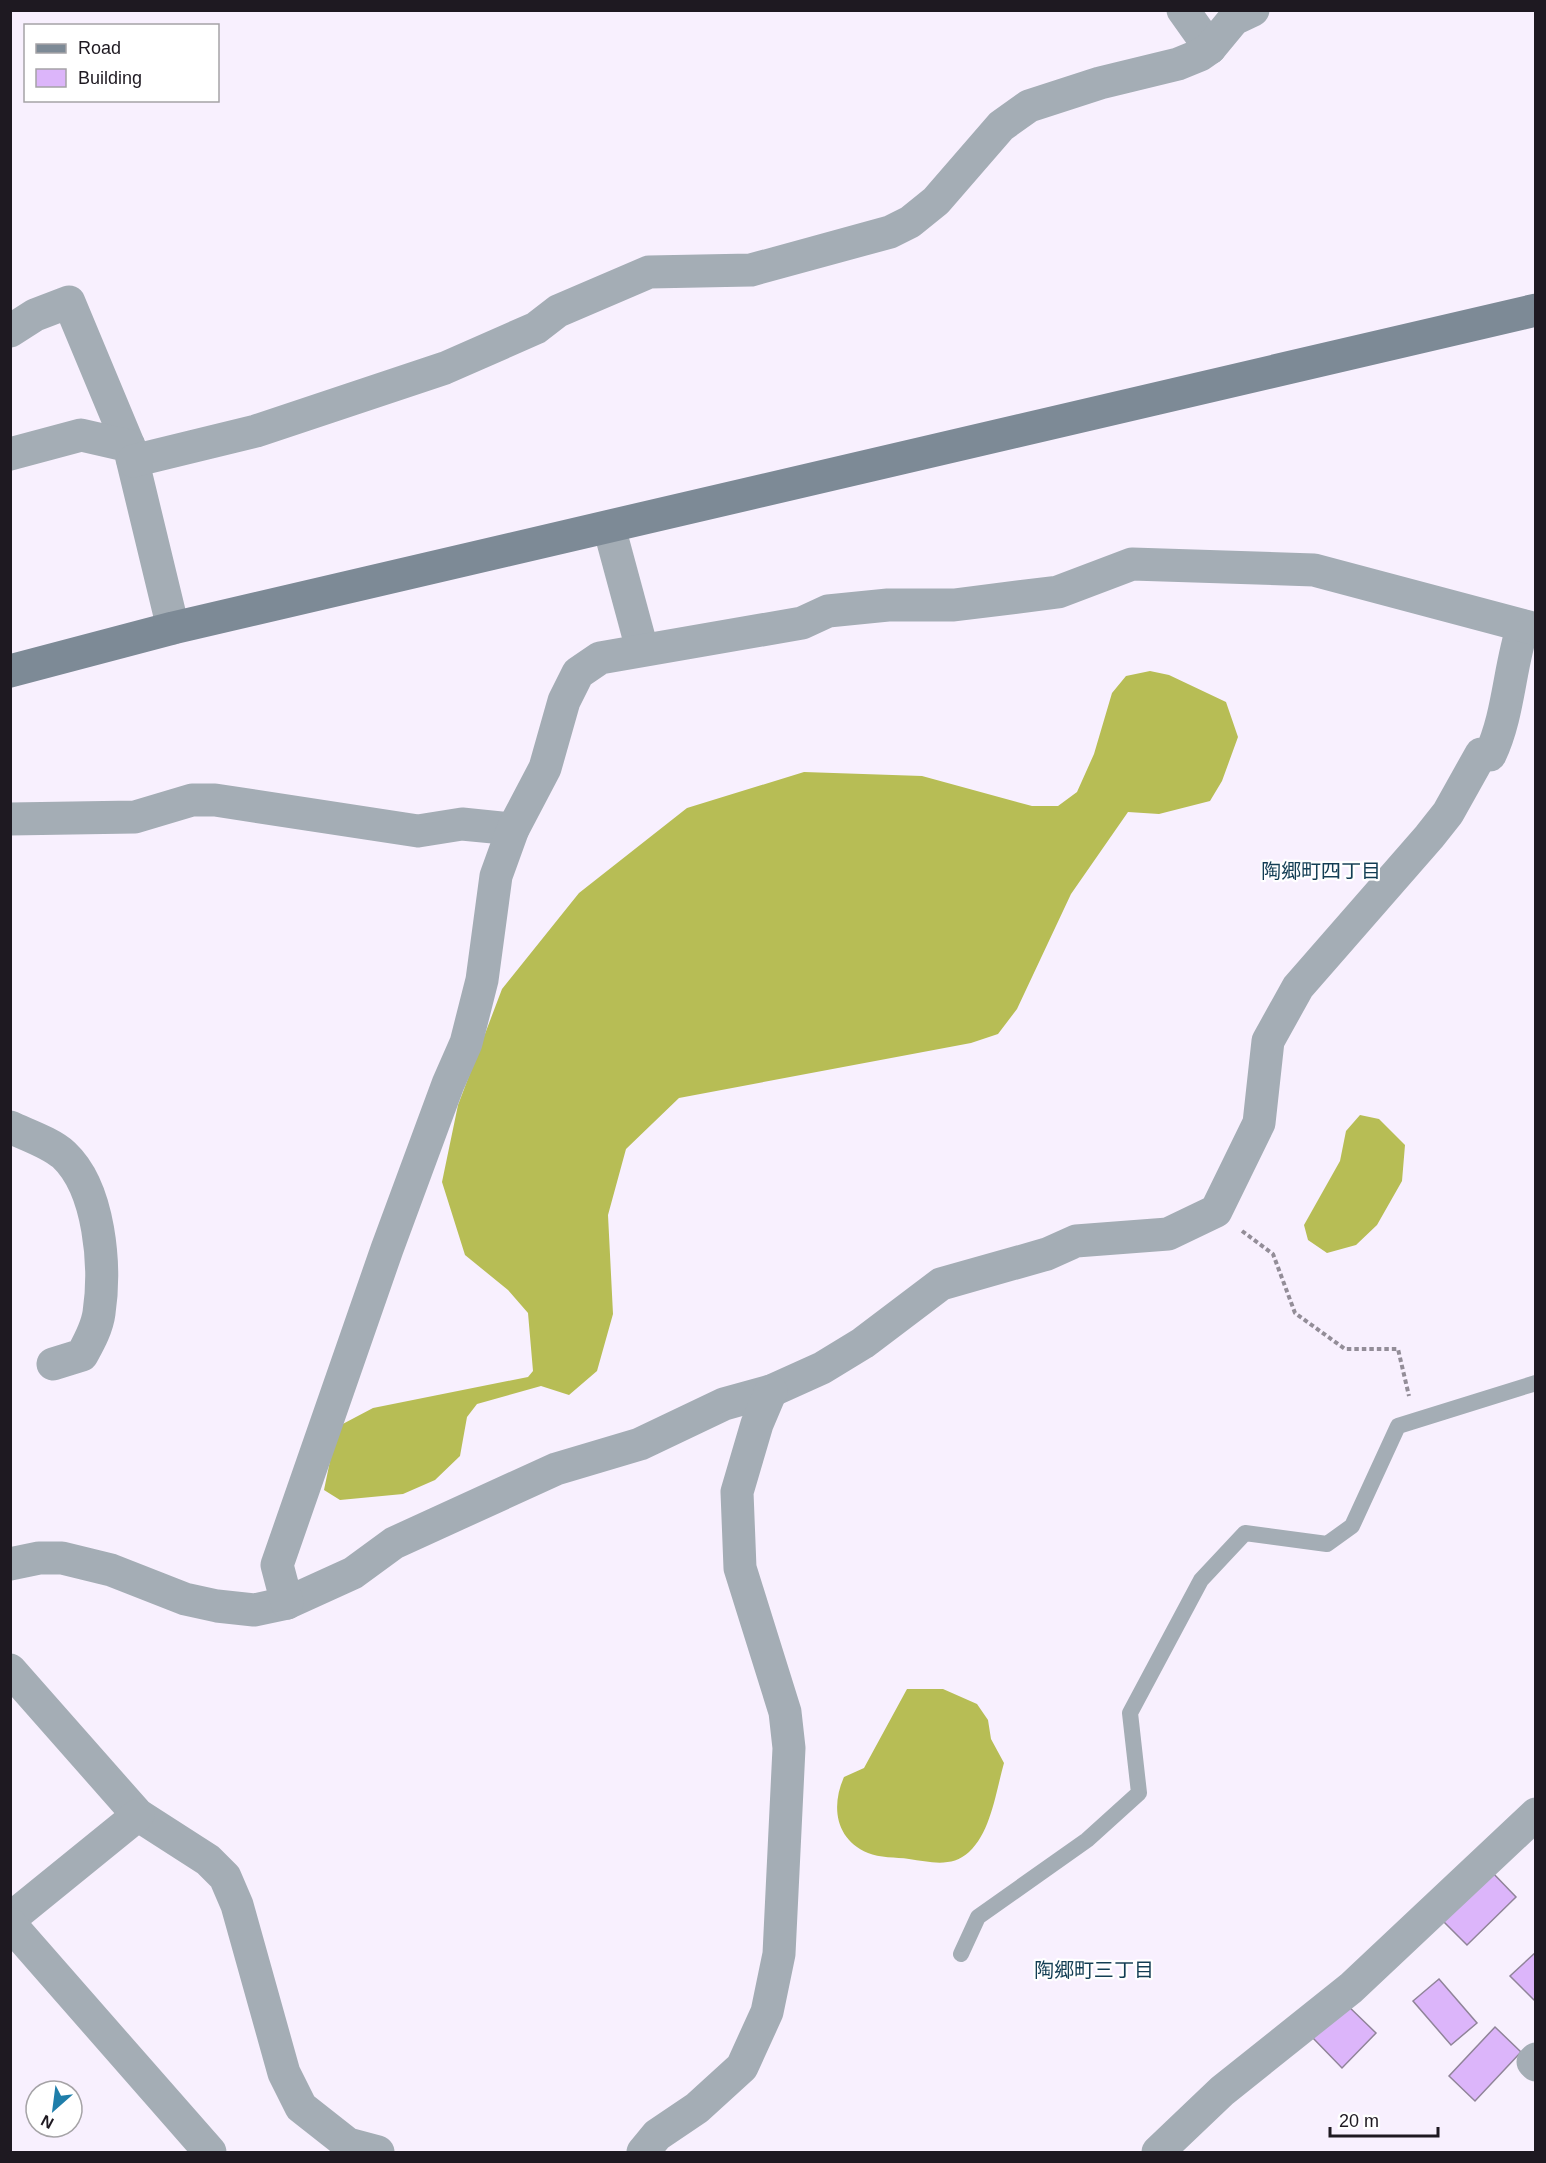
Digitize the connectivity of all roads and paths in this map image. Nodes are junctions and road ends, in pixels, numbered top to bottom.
1 (1183, 10) edge
2 (1253, 10) edge
3 (1210, 48) junction
4 (1536, 310) edge
5 (10, 331) edge
6 (131, 453) junction
7 (10, 454) edge
8 (609, 527) junction
9 (1529, 627) edge
10 (173, 628) junction
11 (642, 650) junction
12 (10, 671) edge
13 (10, 819) edge
14 (513, 829) junction
15 (10, 1127) edge
16 (1216, 1211) junction
17 (53, 1364) dead end
18 (1536, 1383) edge
19 (771, 1391) junction
20 (1415, 1420) junction
21 (10, 1564) edge
22 (287, 1603) junction
23 (10, 1670) edge
24 (1536, 1814) edge
25 (138, 1815) junction
26 (10, 1921) edge
27 (961, 1954) dead end
28 (1536, 2059) edge
29 (1536, 2065) edge
30 (207, 2152) edge
31 (378, 2152) edge
32 (643, 2152) edge
33 (1158, 2152) edge

1 - 3 street
2 - 3 street
3 - 6 street
4 - 8 street
5 - 6 street
6 - 7 street
6 - 10 street
8 - 10 street
8 - 11 street
9 - 11 street
9 - 16 street
10 - 12 street
11 - 14 street
13 - 14 street
14 - 22 street
15 - 17 street
16 - 19 street
16 - 20 path
18 - 20 lane
19 - 22 street
19 - 32 street
20 - 27 lane
21 - 22 street
23 - 25 street
24 - 33 street
25 - 26 street
25 - 31 street
26 - 30 street
28 - 29 street

